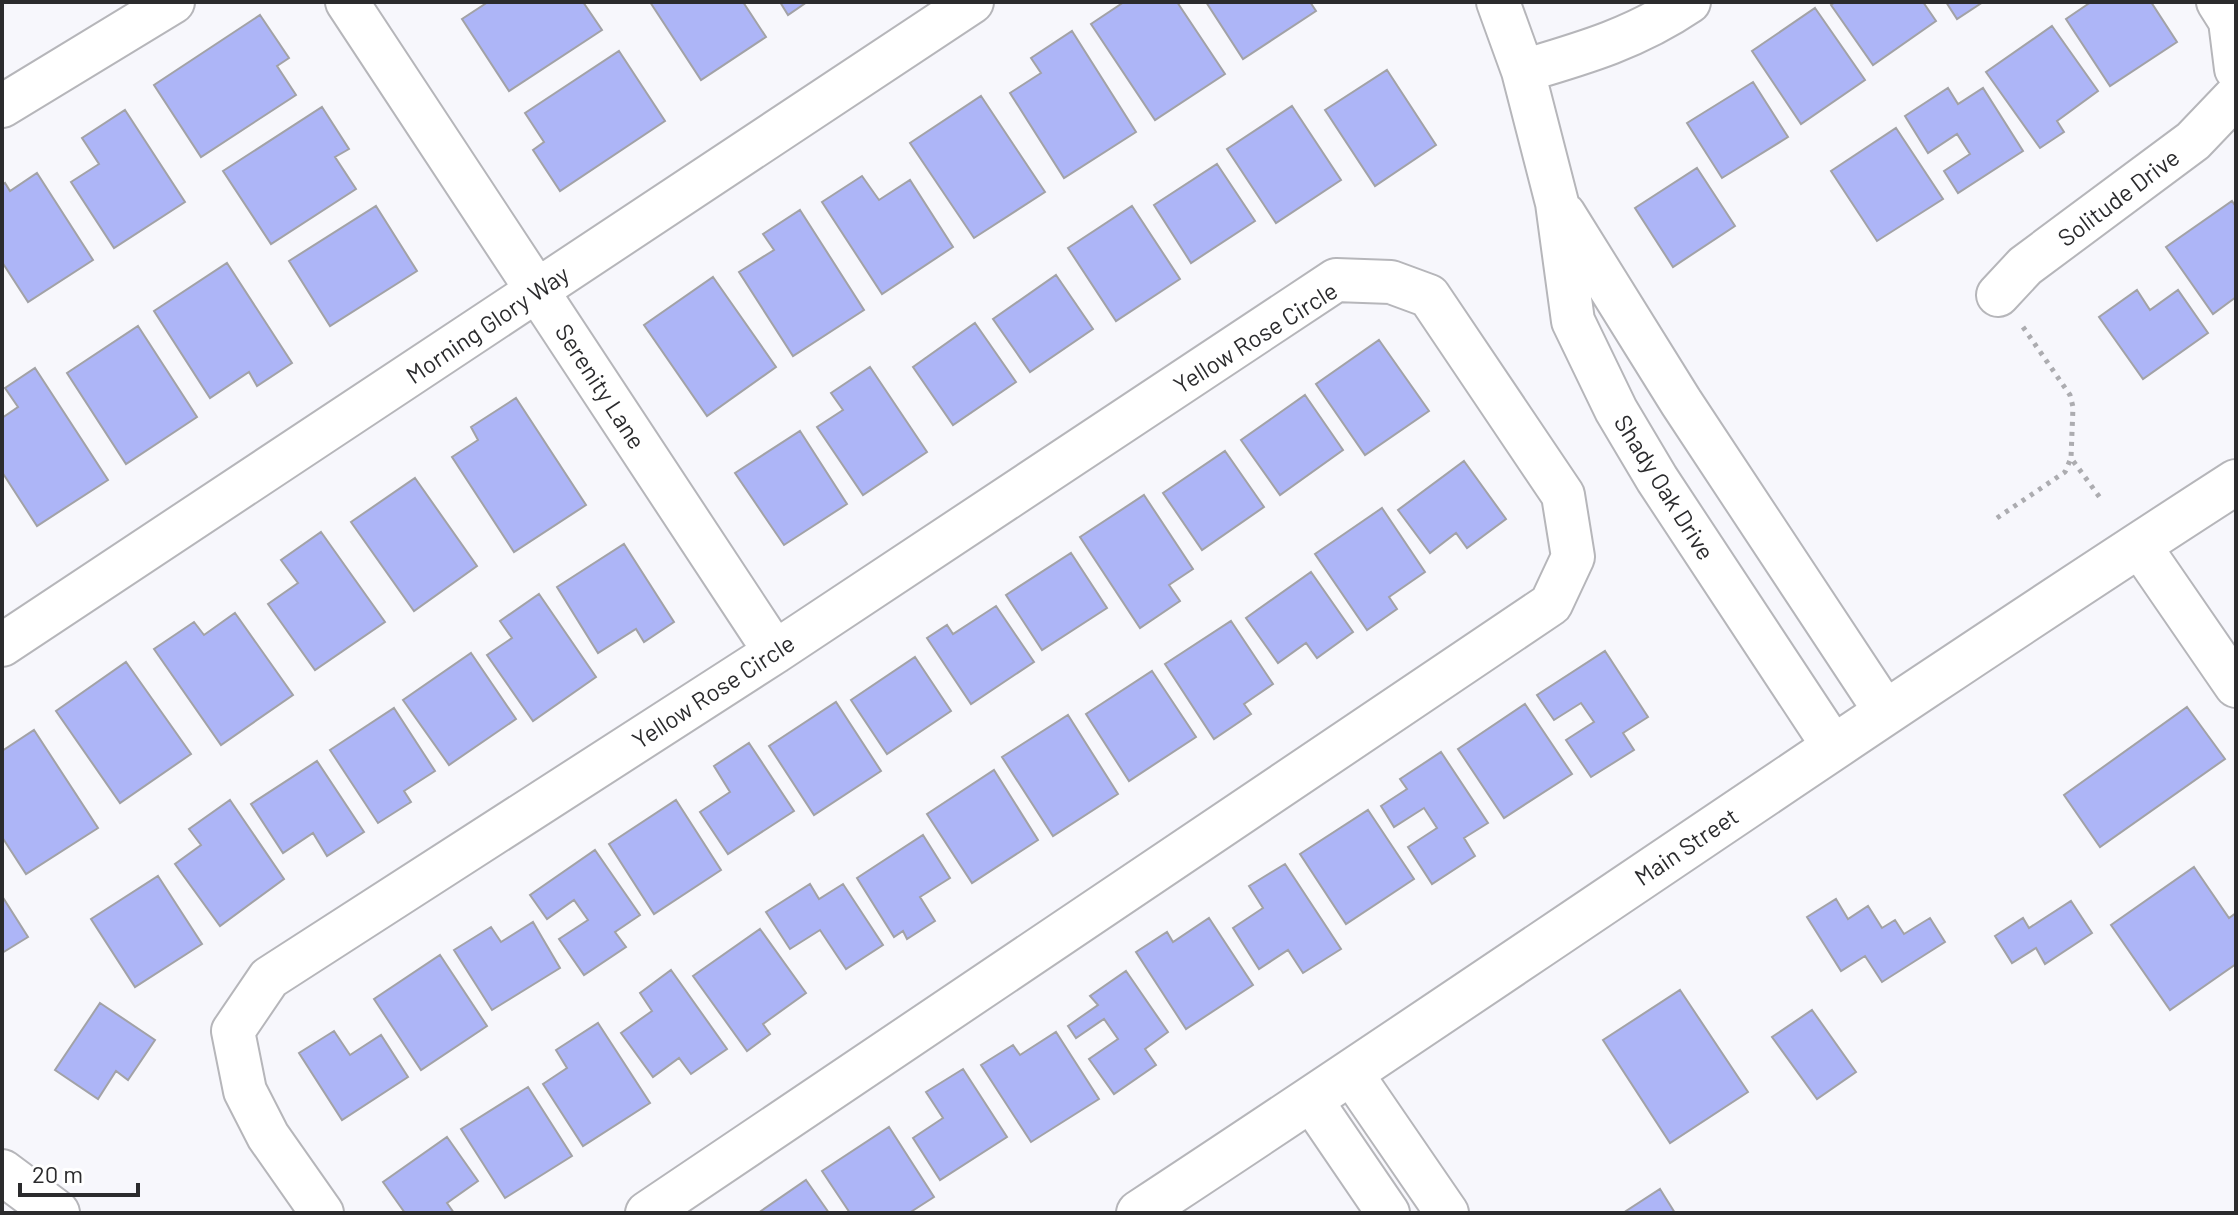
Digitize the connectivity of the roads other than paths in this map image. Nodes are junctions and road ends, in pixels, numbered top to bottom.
1 (173, 2) edge
2 (347, 2) edge
3 (972, 2) edge
4 (1498, 2) edge
5 (1689, 2) edge
6 (2218, 2) edge
7 (2236, 69) edge
8 (1523, 71) junction
9 (2236, 96) edge
10 (2, 106) edge
11 (1557, 203) junction
12 (538, 290) junction
13 (1998, 295) road end
14 (2236, 482) edge
15 (2139, 545) junction
16 (2, 645) edge
17 (775, 652) junction
18 (2236, 686) edge
19 (1885, 711) junction
20 (1833, 746) junction
21 (1351, 1073) junction
22 (1311, 1100) junction
23 (2, 1172) edge
24 (57, 1213) edge
25 (322, 1213) edge
26 (647, 1213) edge
27 (1139, 1213) edge
28 (1388, 1213) edge
29 (1447, 1213) edge

1 - 10 street
2 - 12 street, Serenity Lane
3 - 12 street, Morning Glory Way
4 - 8 street, Shady Oak Drive
5 - 8 street
6 - 7 street
8 - 11 street, Shady Oak Drive
9 - 13 street, Solitude Drive
11 - 19 street, Shady Oak Drive
11 - 20 street, Shady Oak Drive
12 - 16 street, Morning Glory Way
12 - 17 street, Serenity Lane
14 - 15 main road, Main Street
15 - 18 street
15 - 19 main road, Main Street
17 - 25 street, Yellow Rose Circle
17 - 26 street, Yellow Rose Circle
19 - 20 main road, Main Street
20 - 21 main road, Main Street
21 - 22 main road, Main Street
21 - 29 street
22 - 27 main road, Main Street
22 - 28 street
23 - 24 main road

